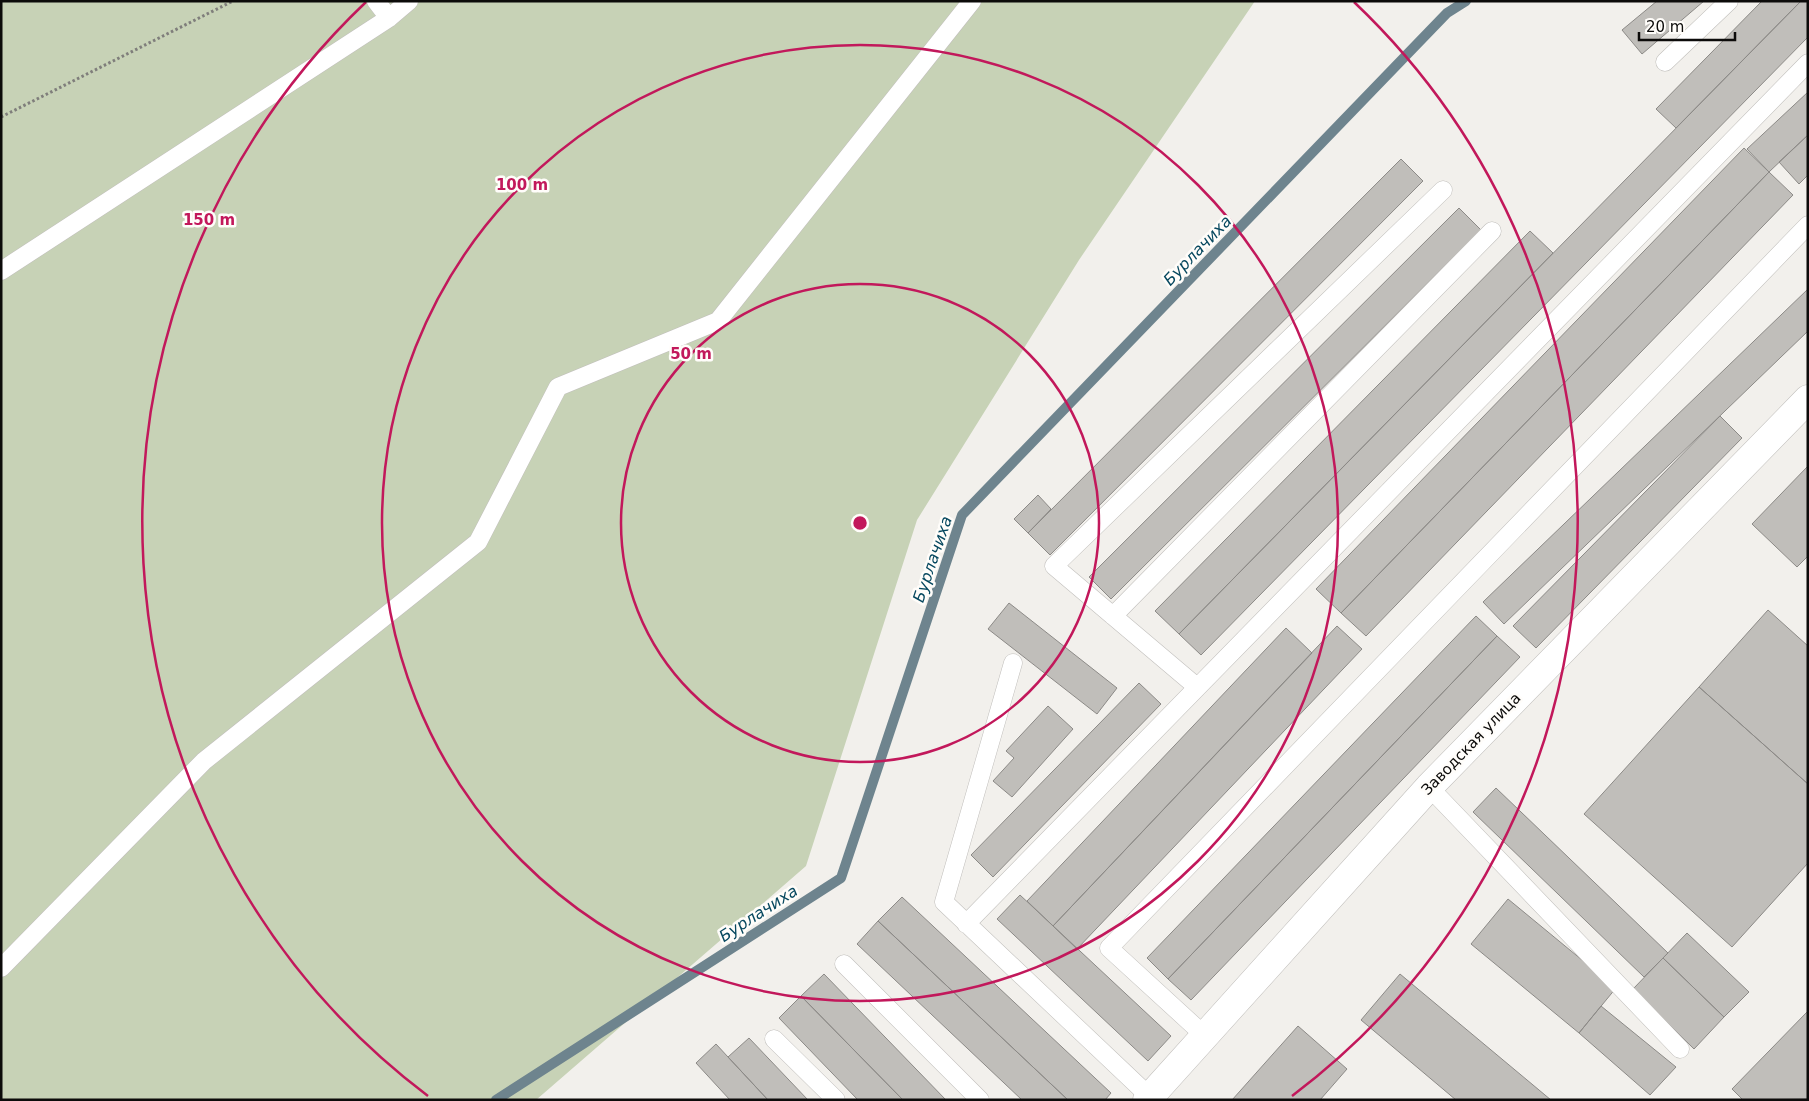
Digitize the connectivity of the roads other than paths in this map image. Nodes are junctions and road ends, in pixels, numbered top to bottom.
1 (376, 1) edge
2 (409, 1) edge
3 (972, 1) edge
4 (1728, 1) edge
5 (389, 18) junction
6 (1665, 62) dead end
7 (1808, 63) edge
8 (1442, 190) dead end
9 (1808, 225) edge
10 (1492, 231) dead end
11 (1, 271) edge
12 (1808, 399) edge
13 (1113, 616) junction
14 (1013, 663) dead end
15 (1197, 687) junction
16 (1429, 787) junction
17 (966, 924) junction
18 (844, 964) dead end
19 (1, 968) edge
20 (1204, 1035) junction
21 (774, 1039) dead end
22 (1680, 1049) dead end
23 (1149, 1098) edge
24 (836, 1100) edge
25 (980, 1100) edge

1 - 5 lane
2 - 5 lane
3 - 19 lane
4 - 6 lane
5 - 11 lane
7 - 15 lane
8 - 13 lane
9 - 20 lane
10 - 13 lane
12 - 16 street, Заводская улица
13 - 15 lane
14 - 17 lane
15 - 17 lane
16 - 20 street, Заводская улица
16 - 22 lane
17 - 23 lane
18 - 25 lane
20 - 23 street, Заводская улица
21 - 24 lane

